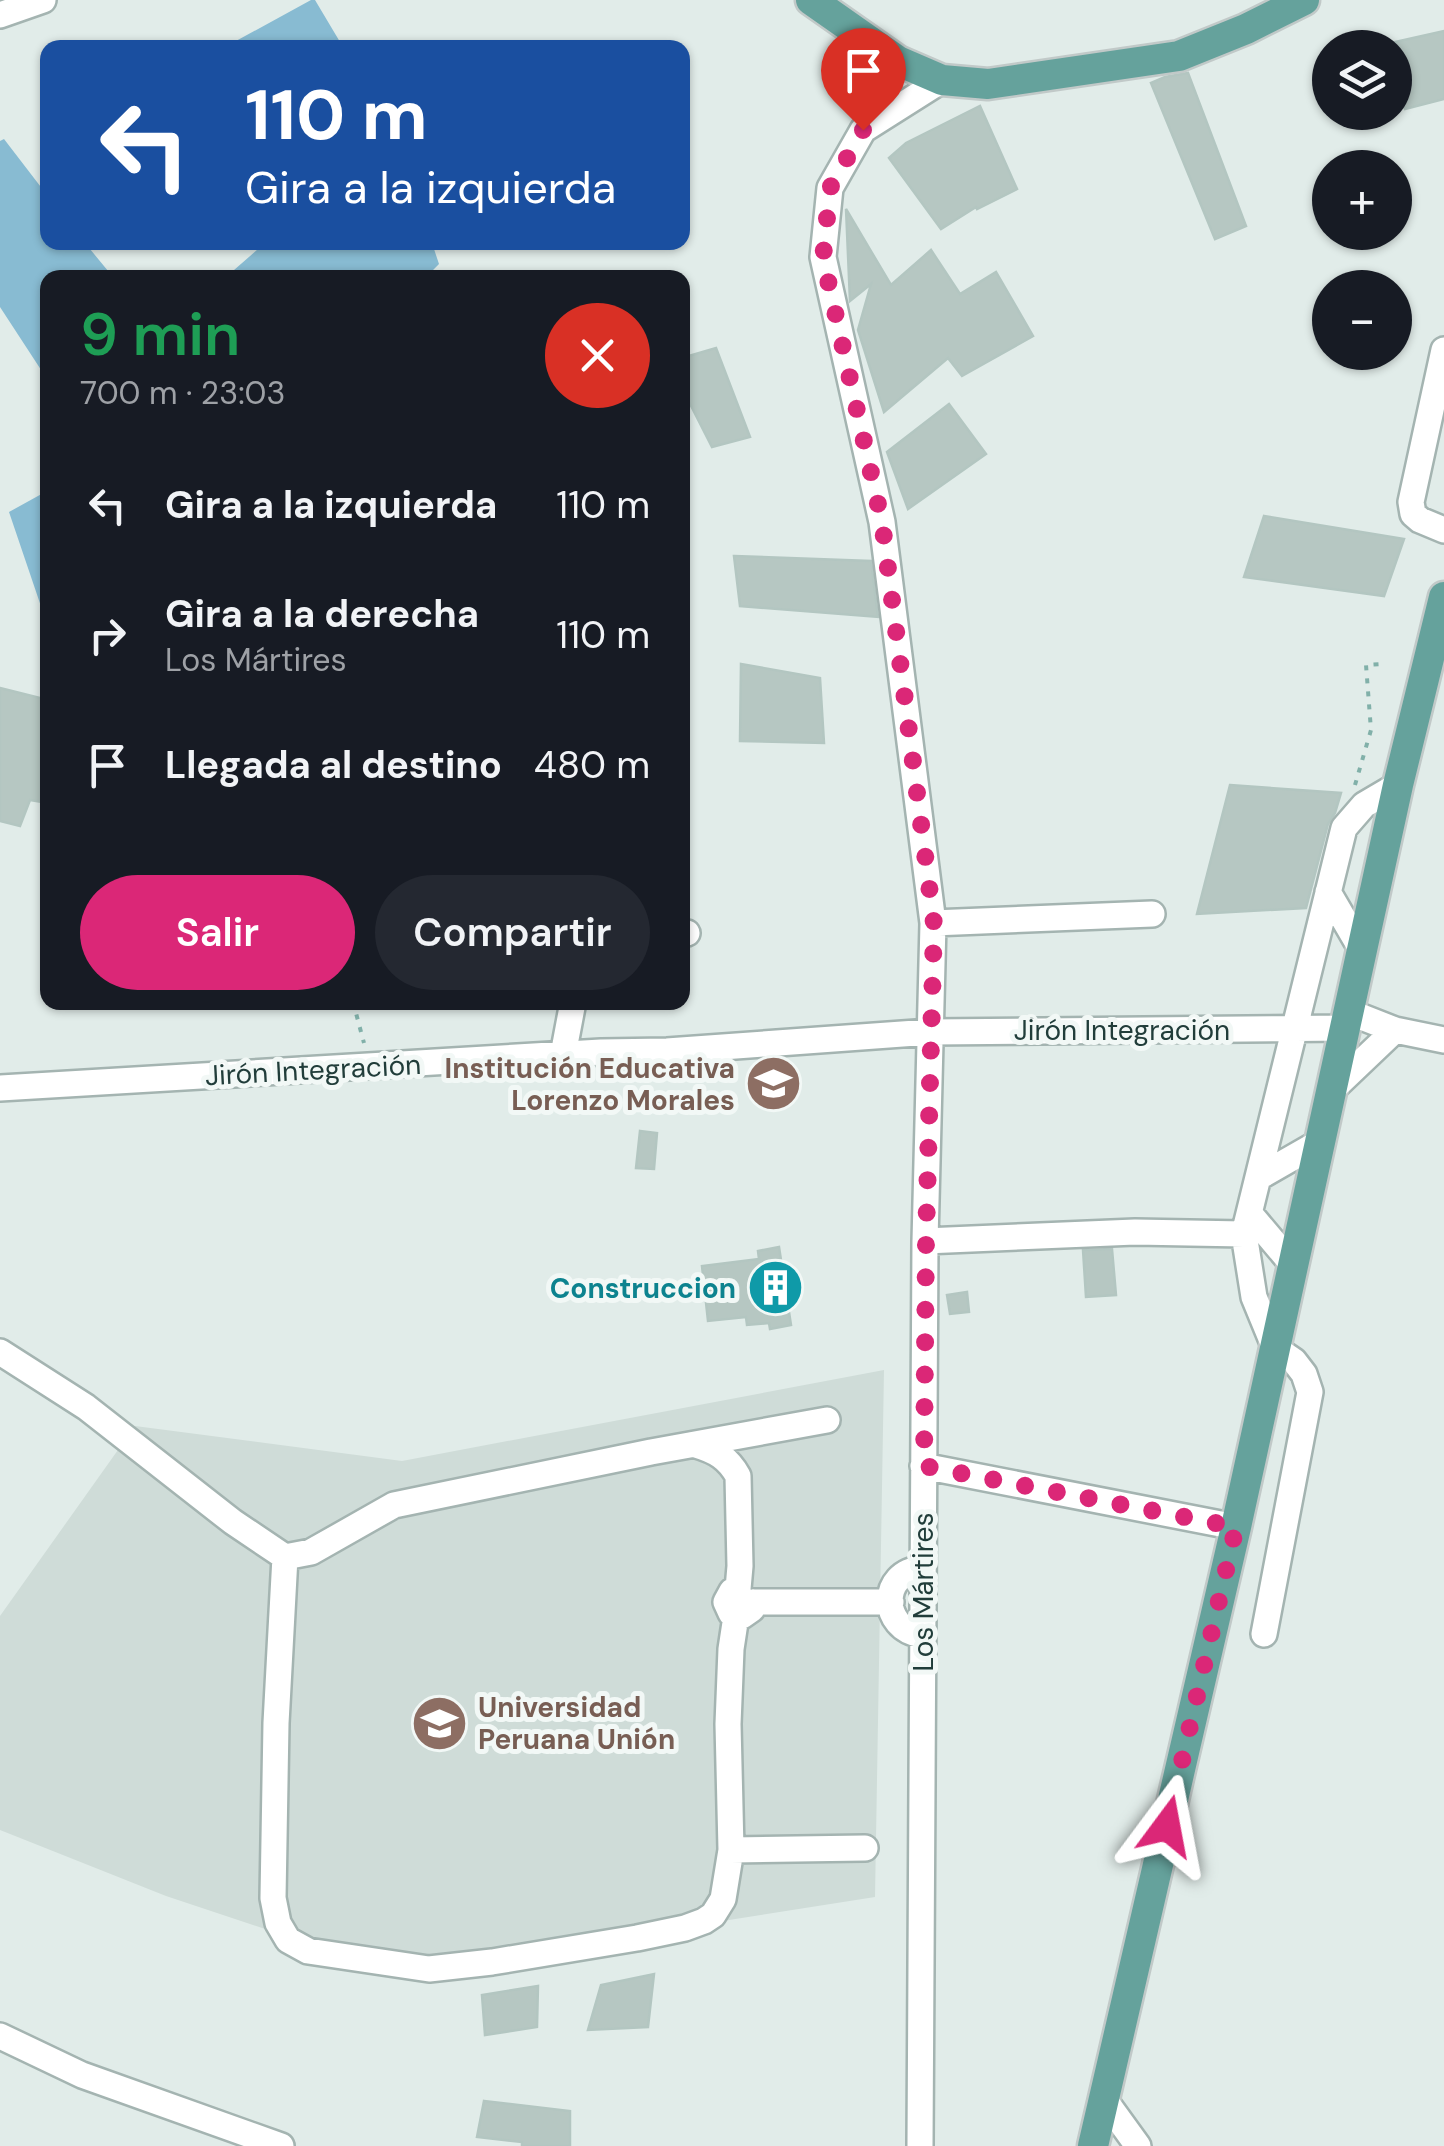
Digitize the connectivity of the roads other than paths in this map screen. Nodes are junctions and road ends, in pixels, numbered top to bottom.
1 (43, 0) edge
2 (811, 0) edge
3 (1304, 0) edge
4 (0, 15) edge
5 (942, 80) junction
6 (1444, 350) edge
7 (1444, 530) edge
8 (1444, 597) edge
9 (1398, 785) junction
10 (1328, 892) junction
11 (1152, 914) dead end
12 (934, 924) junction
13 (1363, 952) junction
14 (571, 1010) edge
15 (1347, 1020) junction
16 (1294, 1029) junction
17 (1394, 1030) junction
18 (930, 1032) junction
19 (1444, 1040) edge
20 (563, 1055) junction
21 (0, 1088) edge
22 (1333, 1089) junction
23 (1320, 1142) junction
24 (1258, 1177) junction
25 (1247, 1224) junction
26 (926, 1240) junction
27 (1293, 1265) junction
28 (1274, 1348) junction
29 (0, 1352) edge
30 (827, 1420) dead end
31 (696, 1445) junction
32 (924, 1466) junction
33 (1236, 1527) junction
34 (284, 1557) junction
35 (922, 1570) junction
36 (742, 1602) junction
37 (891, 1602) junction
38 (1264, 1634) dead end
39 (922, 1635) junction
40 (864, 1848) dead end
41 (731, 1850) junction
42 (0, 2036) edge
43 (1104, 2100) junction
44 (1138, 2145) edge
45 (281, 2146) edge
46 (920, 2146) edge
47 (1093, 2146) edge

1 - 4 street
2 - 5 main road
3 - 5 main road
5 - 12 street, Los Mártires
6 - 7 street
8 - 9 main road
9 - 10 street
9 - 13 main road
10 - 13 street
10 - 16 street
11 - 12 street
12 - 18 street, Los Mártires
13 - 15 main road
14 - 20 street
15 - 16 street, Jirón Integración
15 - 17 street
15 - 22 main road
16 - 18 street, Jirón Integración
16 - 24 street
17 - 19 street
17 - 22 street
18 - 20 street, Jirón Integración
18 - 26 street, Los Mártires
20 - 21 street, Jirón Integración
22 - 23 main road
23 - 24 street
23 - 27 main road
24 - 25 street
25 - 26 street
25 - 27 street
25 - 28 street
26 - 32 street, Los Mártires
27 - 28 main road
28 - 33 main road
28 - 38 street
29 - 34 street
30 - 31 street
31 - 34 street
31 - 36 street
32 - 33 street
32 - 35 street, Los Mártires
33 - 43 main road
34 - 41 street
35 - 37 street
35 - 39 street, Los Mártires
36 - 37 street
36 - 41 street
37 - 39 street
39 - 46 street, Los Mártires
40 - 41 street
42 - 45 street
43 - 44 street
43 - 47 main road

